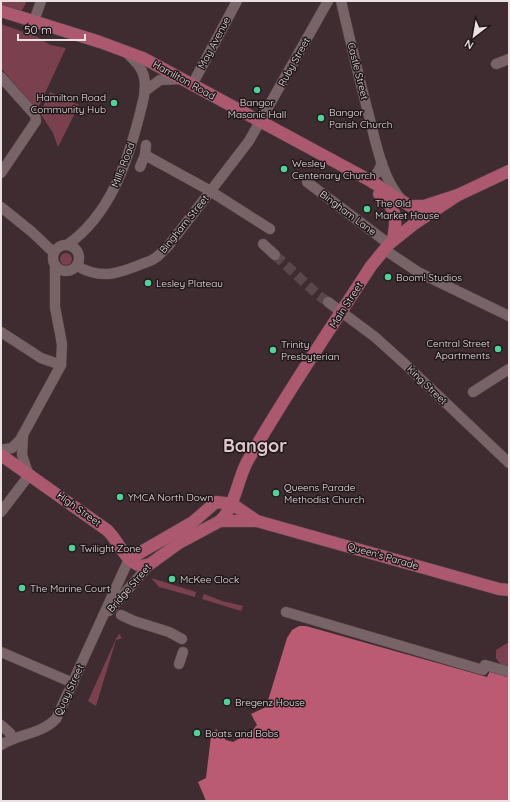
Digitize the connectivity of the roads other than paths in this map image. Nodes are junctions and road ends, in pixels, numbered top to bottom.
1 (41, 1) edge
2 (328, 1) edge
3 (341, 1) edge
4 (235, 2) edge
5 (1, 10) edge
6 (34, 21) junction
7 (127, 53) junction
8 (508, 61) edge
9 (496, 64) dead end
10 (1, 77) edge
11 (180, 79) junction
12 (192, 85) junction
13 (145, 91) junction
14 (261, 123) junction
15 (382, 163) junction
16 (140, 167) dead end
17 (509, 171) edge
18 (1, 174) edge
19 (357, 174) junction
20 (369, 180) junction
21 (308, 182) dead end
22 (210, 192) junction
23 (458, 195) junction
24 (405, 204) junction
25 (1, 207) edge
26 (270, 229) dead end
27 (263, 244) dead end
28 (389, 244) junction
29 (67, 245) junction
30 (53, 252) junction
31 (275, 255) tunnel mouth
32 (55, 266) junction
33 (77, 266) junction
34 (328, 302) tunnel mouth
35 (341, 312) junction
36 (509, 316) edge
37 (1, 332) edge
38 (61, 365) junction
39 (509, 369) edge
40 (473, 392) dead end
41 (24, 434) junction
42 (1, 450) edge
43 (1, 455) edge
44 (509, 463) edge
45 (29, 473) junction
46 (232, 504) junction
47 (1, 512) edge
48 (257, 521) junction
49 (220, 522) junction
50 (129, 559) junction
51 (150, 564) junction
52 (509, 590) edge
53 (286, 612) dead end
54 (106, 615) junction
55 (182, 639) dead end
56 (1, 652) edge
57 (183, 652) dead end
58 (179, 664) dead end
59 (509, 672) edge
60 (73, 683) junction
61 (1, 725) edge
62 (13, 739) junction
63 (1, 745) edge

1 - 6 street
2 - 14 street, Ruby Street
3 - 15 street, Castle Street
4 - 12 street, May Avenue
5 - 6 main road, Hamilton Road
6 - 7 main road, Hamilton Road
7 - 11 main road, Hamilton Road
7 - 13 street, Mills Road
8 - 9 street
10 - 18 street
11 - 12 main road, Hamilton Road
11 - 13 street
12 - 14 main road, Hamilton Road
13 - 29 street, Mills Road
14 - 19 main road, Hamilton Road
14 - 22 street, Bingham Street
15 - 20 street
15 - 24 street, Castle Street
16 - 22 street
17 - 23 main road, Main Street
19 - 20 main road, Hamilton Road
19 - 28 main road, Hamilton Road
20 - 24 main road, Hamilton Road
21 - 28 street, Bingham Lane
22 - 26 street
22 - 33 street, Bingham Street
23 - 24 main road, Main Street
23 - 28 main road, Main Street
25 - 30 street
27 - 31 street
28 - 35 main road, Main Street
28 - 36 street, Bingham Lane
29 - 30 street
29 - 33 street
30 - 32 street
32 - 33 street
32 - 38 street
34 - 35 street, King Street
35 - 44 street, King Street
35 - 46 main road, Main Street
37 - 38 street
38 - 41 street
39 - 40 street
41 - 42 street
41 - 45 street
43 - 45 main road, High Street
45 - 47 street
45 - 50 main road, High Street
46 - 48 main road
46 - 49 main road, Main Street
46 - 50 main road, Bridge Street
48 - 49 main road, Bridge Street
48 - 52 main road, Queen's Parade
49 - 51 main road, Bridge Street
50 - 51 main road
50 - 54 street, Bridge Street
51 - 54 street, Bridge Street
53 - 59 street
54 - 55 street
54 - 60 street, Quay Street
56 - 60 street
57 - 58 street
60 - 62 street, Quay Street
61 - 62 street
62 - 63 street, Quay Street

